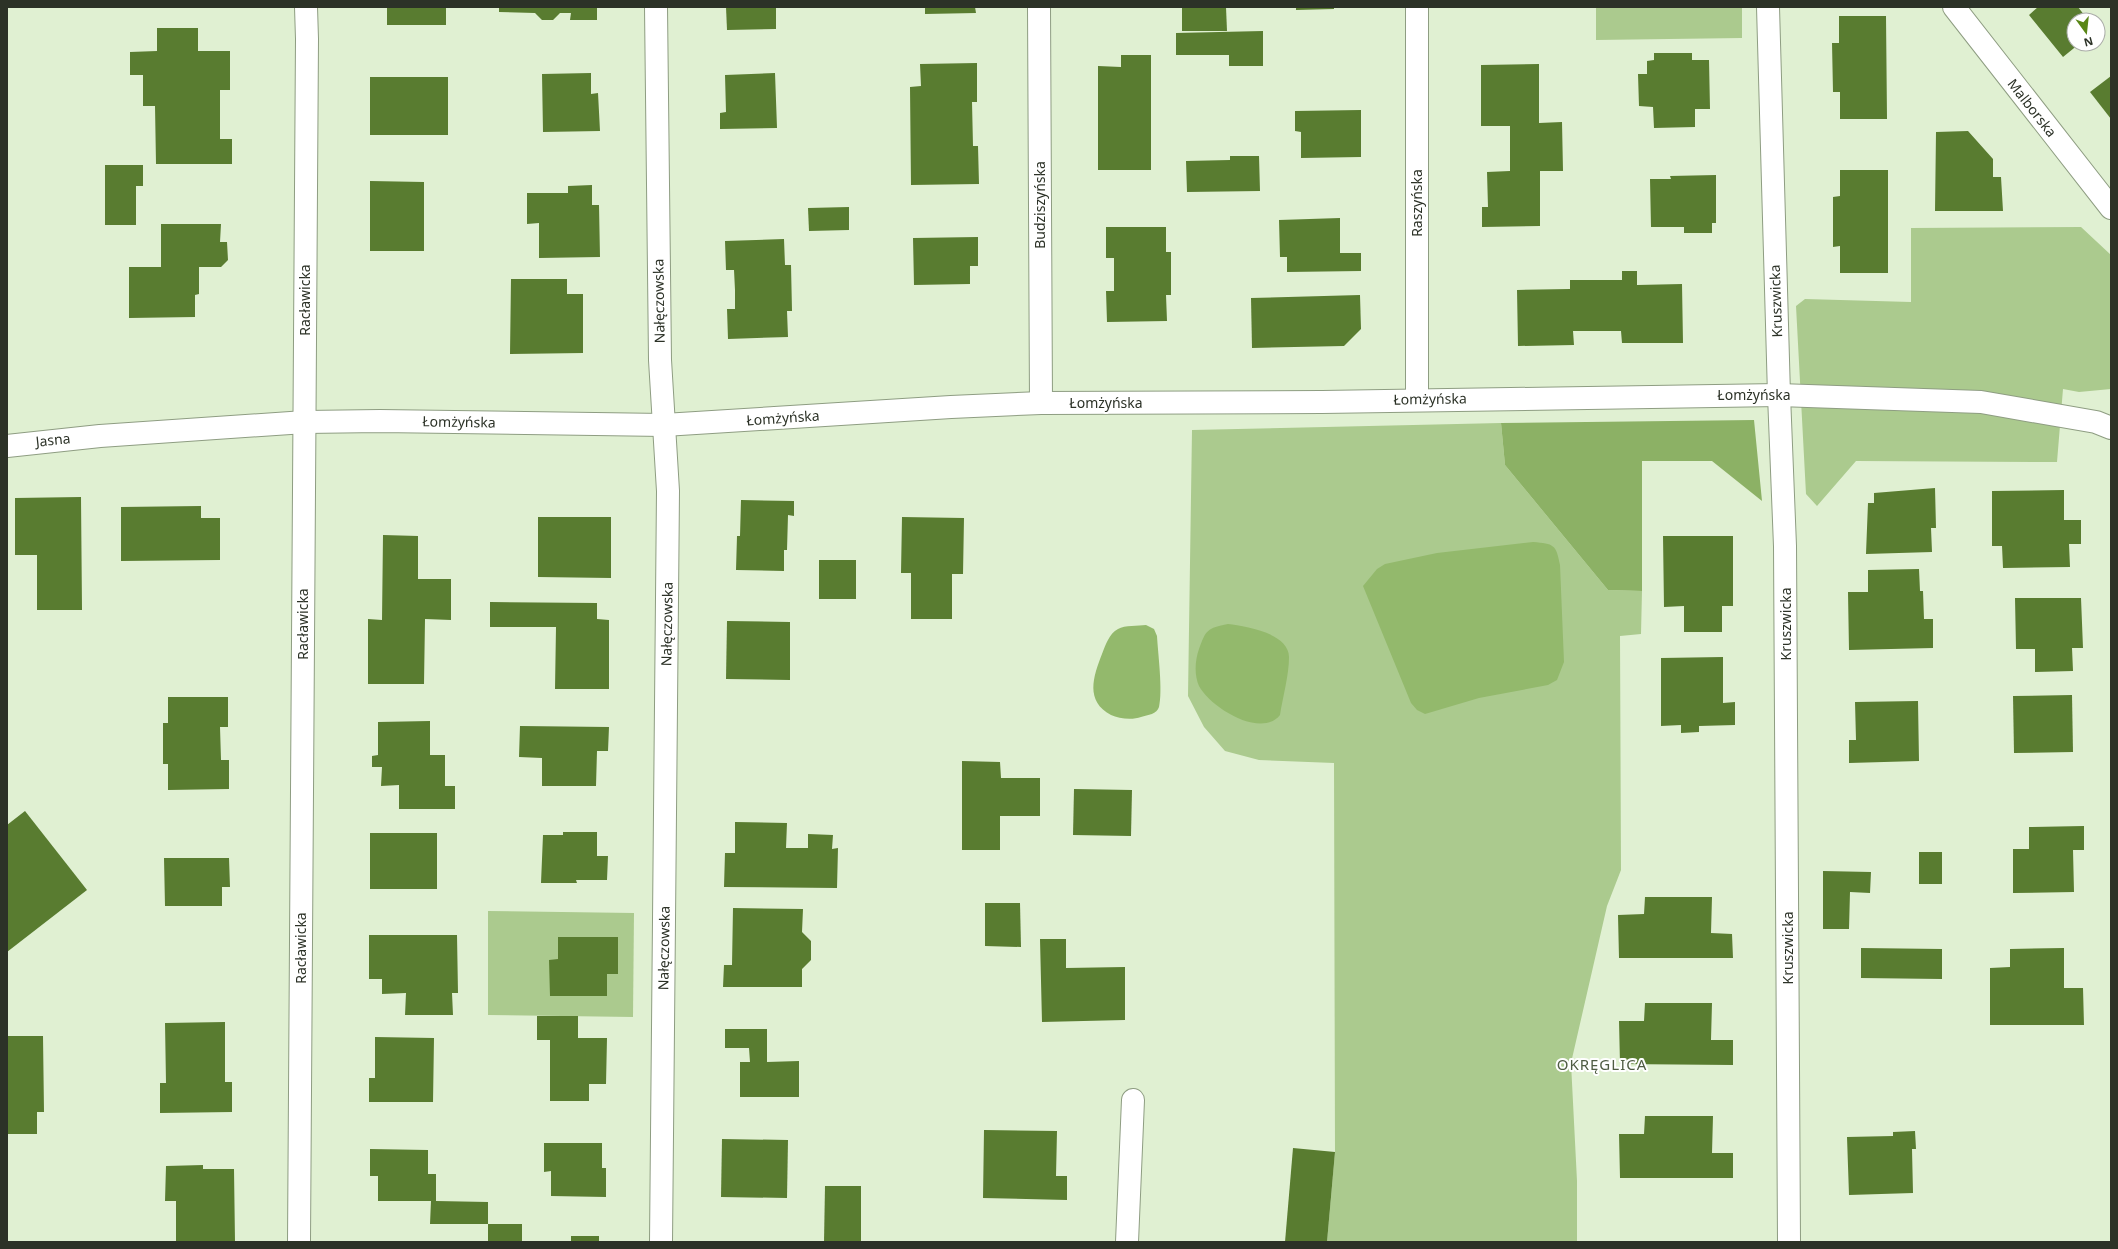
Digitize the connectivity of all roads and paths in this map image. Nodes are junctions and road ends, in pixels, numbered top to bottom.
1 (306, 7) edge
2 (656, 7) edge
3 (1039, 7) edge
4 (1417, 7) edge
5 (1768, 7) edge
6 (1954, 7) edge
7 (2111, 208) edge
8 (1779, 395) junction
9 (1416, 399) junction
10 (1040, 403) junction
11 (305, 422) junction
12 (664, 425) junction
13 (2111, 428) edge
14 (100, 436) joint
15 (7, 446) edge
16 (1133, 1100) dead end
17 (299, 1242) edge
18 (661, 1242) edge
19 (1127, 1242) edge
20 (1790, 1242) edge

1 - 11 street, Racławicka
2 - 12 street, Nałęczowska
3 - 10 street, Budziszyńska
4 - 9 street, Raszyńska
5 - 8 street, Kruszwicka
6 - 7 street, Malborska
8 - 9 street, Łomżyńska
8 - 13 street, Łomżyńska
8 - 20 street, Kruszwicka
9 - 10 street, Łomżyńska
10 - 12 street, Łomżyńska
11 - 12 street, Łomżyńska
11 - 14 street, Łomżyńska
11 - 17 street, Racławicka
12 - 18 street, Nałęczowska
14 - 15 street, Jasna
16 - 19 street

